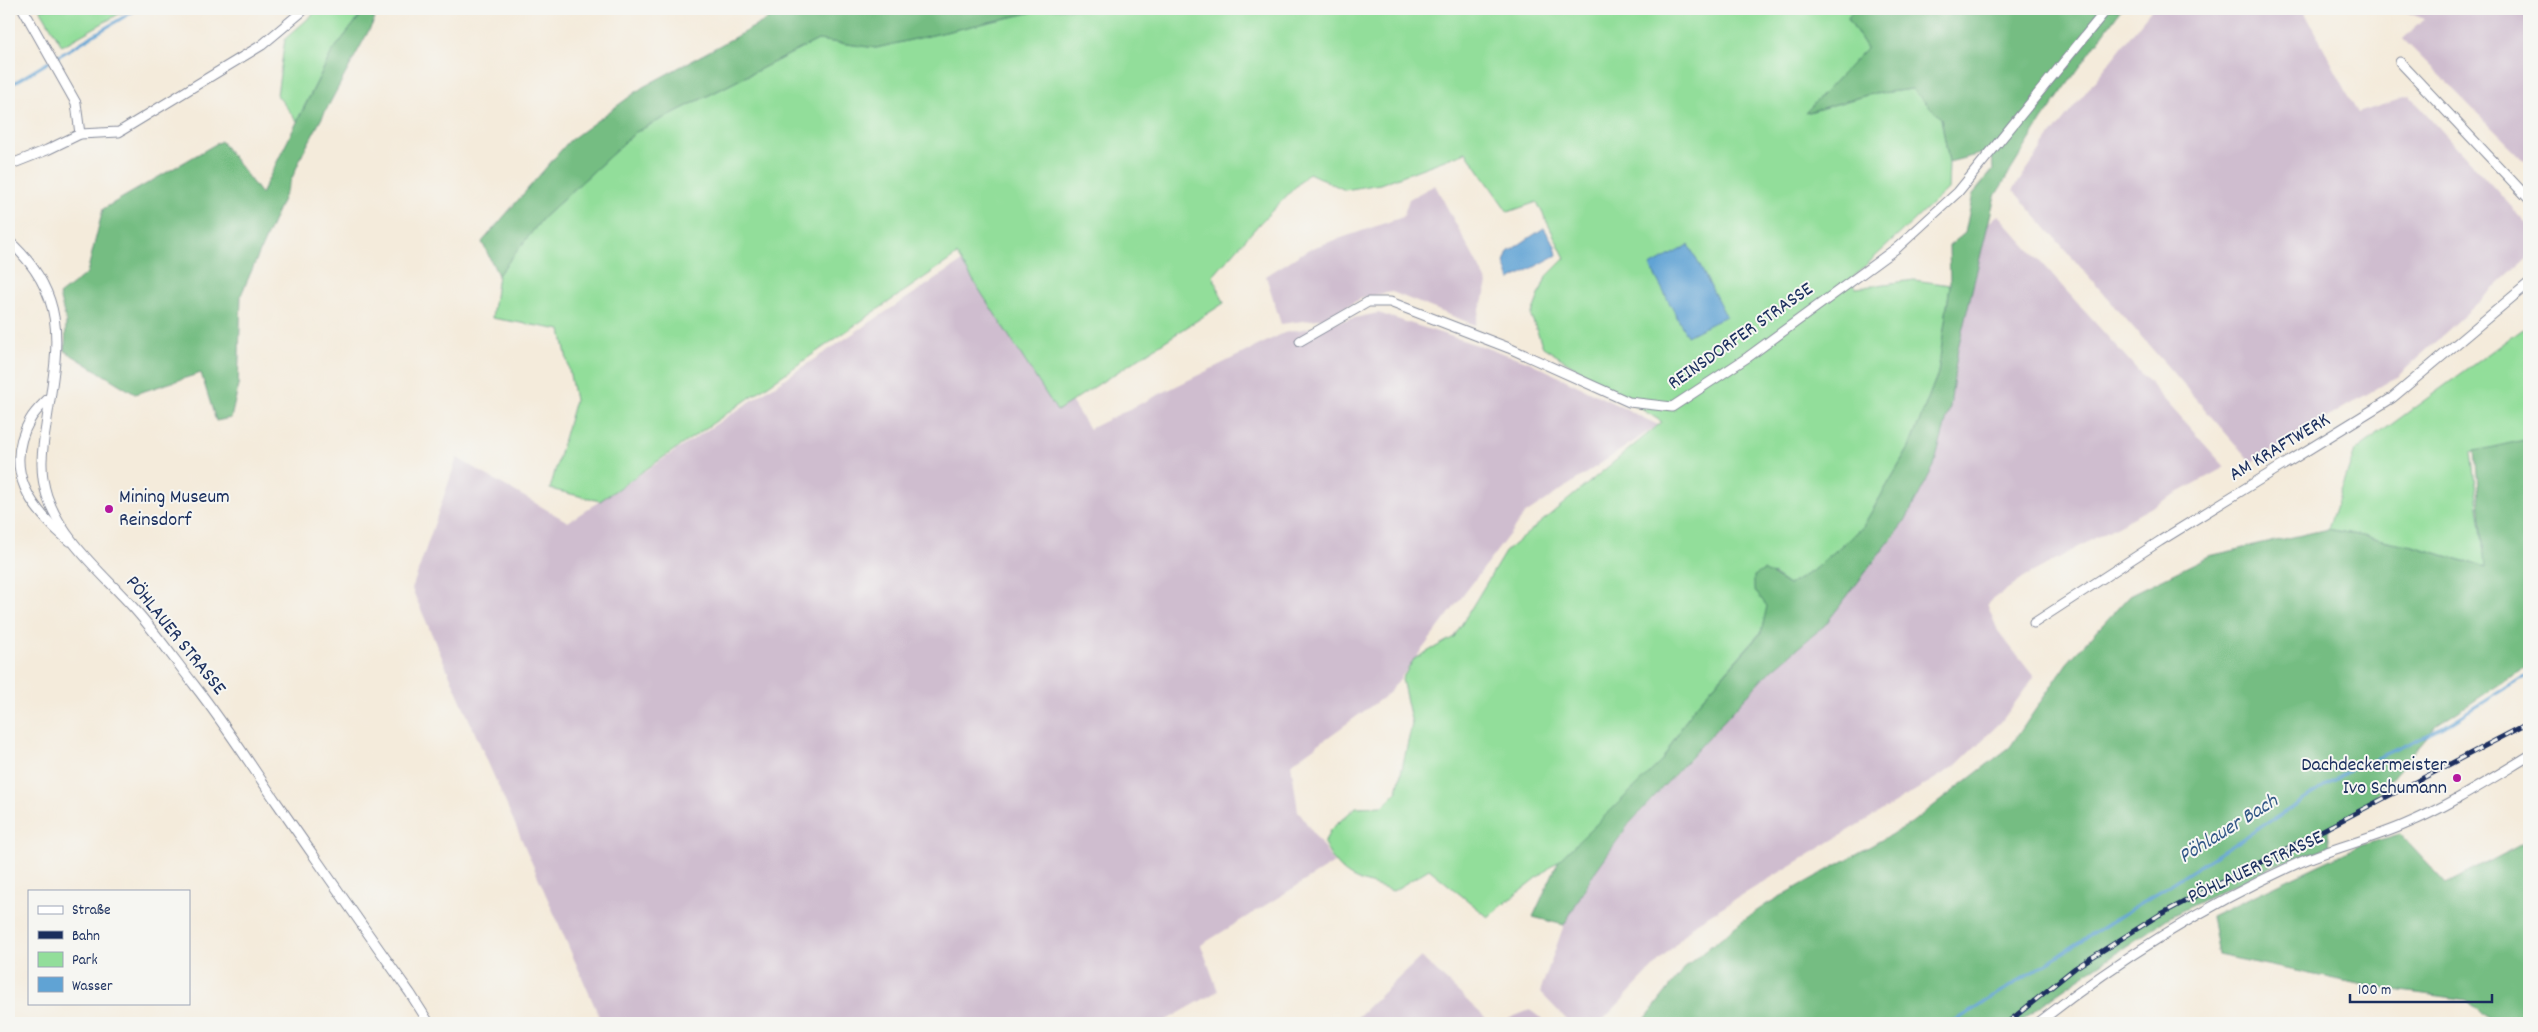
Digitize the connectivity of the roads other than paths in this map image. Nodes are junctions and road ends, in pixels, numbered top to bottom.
1 (23, 9) edge
2 (305, 9) edge
3 (2107, 9) edge
4 (2400, 62) dead end
5 (80, 134) junction
6 (9, 165) edge
7 (2529, 199) edge
8 (9, 241) edge
9 (2529, 282) edge
10 (1300, 341) dead end
11 (50, 396) junction
12 (80, 550) junction
13 (2034, 623) dead end
14 (2529, 756) edge
15 (429, 1023) edge
16 (2038, 1023) edge

1 - 5 street
2 - 5 street
3 - 10 street, REINSDORFER STRASSE
4 - 7 street
5 - 6 street
8 - 11 street, PÖHLAUER STRASSE
9 - 13 street, AM KRAFTWERK
11 - 12 street, PÖHLAUER STRASSE
11 - 12 street
12 - 15 street, PÖHLAUER STRASSE
14 - 16 street, PÖHLAUER STRASSE

